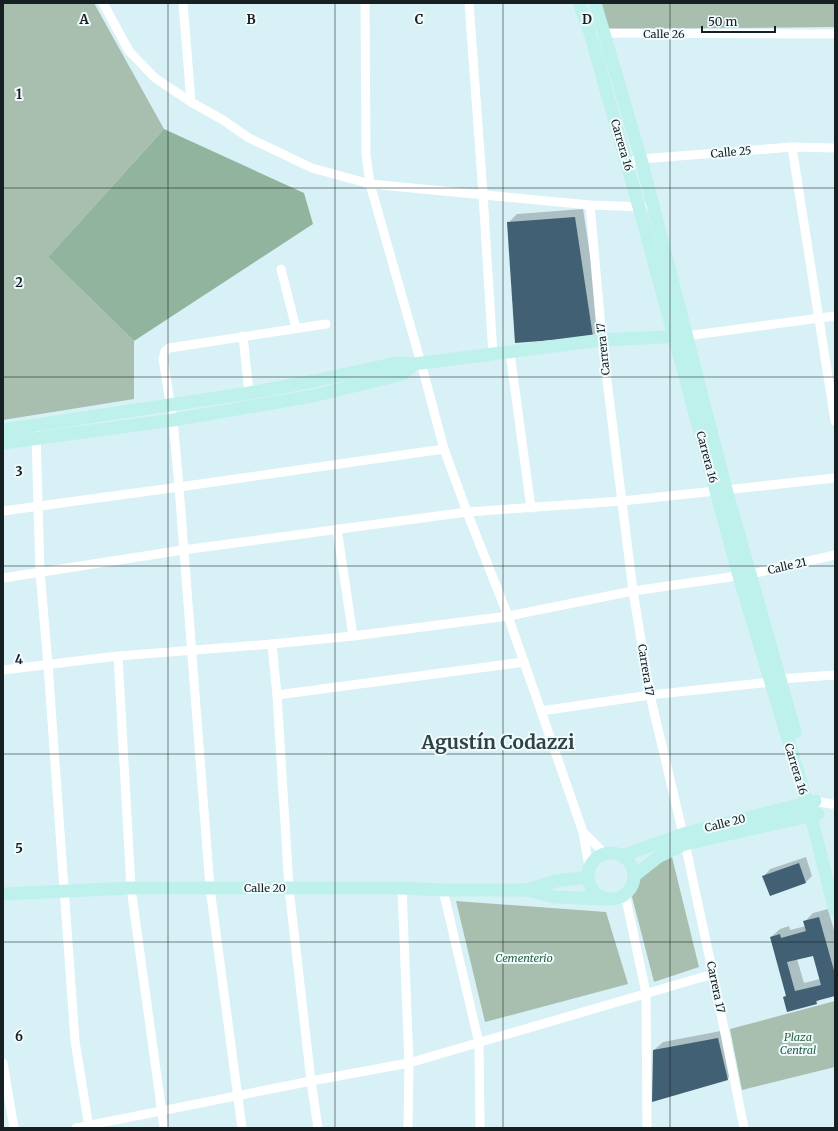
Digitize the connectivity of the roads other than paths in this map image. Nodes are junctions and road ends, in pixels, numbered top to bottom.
1 (103, 3) edge
2 (183, 3) edge
3 (365, 3) edge
4 (469, 3) edge
5 (579, 3) edge
6 (595, 3) edge
7 (590, 33) junction
8 (604, 34) junction
9 (835, 34) edge
10 (191, 102) junction
11 (792, 147) junction
12 (835, 148) edge
13 (641, 159) junction
14 (626, 162) junction
15 (370, 184) junction
16 (483, 194) junction
17 (590, 206) junction
18 (639, 207) junction
19 (653, 207) junction
20 (281, 269) dead end
21 (835, 316) edge
22 (819, 319) junction
23 (326, 324) dead end
24 (296, 328) junction
25 (243, 336) junction
26 (680, 336) junction
27 (602, 340) junction
28 (510, 353) junction
29 (493, 355) junction
30 (418, 363) junction
31 (249, 393) junction
32 (170, 405) junction
33 (172, 420) junction
34 (835, 421) edge
35 (3, 430) edge
36 (35, 431) junction
37 (3, 443) edge
38 (444, 449) junction
39 (835, 478) edge
40 (179, 487) junction
41 (721, 490) junction
42 (622, 501) junction
43 (37, 506) junction
44 (531, 508) junction
45 (3, 511) edge
46 (467, 512) junction
47 (337, 529) junction
48 (183, 550) junction
49 (835, 555) edge
50 (40, 572) junction
51 (745, 575) junction
52 (3, 578) edge
53 (633, 590) junction
54 (508, 616) junction
55 (353, 636) junction
56 (272, 644) junction
57 (192, 650) junction
58 (118, 656) junction
59 (524, 662) junction
60 (48, 665) junction
61 (3, 670) edge
62 (835, 675) edge
63 (775, 681) junction
64 (277, 695) junction
65 (650, 695) junction
66 (541, 711) junction
67 (833, 804) edge
68 (812, 809) junction
69 (583, 832) junction
70 (684, 839) junction
71 (605, 854) junction
72 (622, 856) junction
73 (589, 872) junction
74 (634, 876) junction
75 (835, 880) edge
76 (131, 888) junction
77 (210, 888) junction
78 (289, 888) junction
79 (402, 888) junction
80 (443, 890) junction
81 (526, 890) junction
82 (64, 892) junction
83 (3, 894) edge
84 (625, 894) junction
85 (606, 899) junction
86 (835, 911) edge
87 (713, 974) junction
88 (646, 993) junction
89 (479, 1043) junction
90 (3, 1063) edge
91 (409, 1063) junction
92 (311, 1081) junction
93 (237, 1095) junction
94 (160, 1111) junction
95 (88, 1127) edge
96 (14, 1128) edge
97 (76, 1128) edge
98 (164, 1128) edge
99 (242, 1128) edge
100 (318, 1128) edge
101 (408, 1128) edge
102 (480, 1128) edge
103 (647, 1128) edge
104 (744, 1128) edge

1 - 10 street
2 - 10 street
3 - 15 street
4 - 16 street
5 - 7 street, Carrera 16
6 - 8 street, Carrera 16
7 - 8 street, Calle 26
7 - 14 street, Carrera 16
8 - 9 street, Calle 26
8 - 13 street, Carrera 16
10 - 15 street
11 - 12 street, Calle 25
11 - 13 street, Calle 25
11 - 22 street
13 - 14 street, Calle 25
13 - 19 street, Carrera 16
14 - 18 street, Carrera 16
15 - 16 street
15 - 30 street
16 - 17 street
16 - 29 street
17 - 18 street
17 - 27 street, Carrera 17
18 - 19 street
18 - 26 street, Carrera 16
19 - 26 street, Carrera 16
20 - 24 street
21 - 22 street
22 - 26 street
22 - 34 street
23 - 24 street
24 - 25 street
25 - 31 street
25 - 32 street
26 - 27 street
26 - 41 street, Carrera 16
27 - 28 street
27 - 42 street, Carrera 17
28 - 29 street
28 - 44 street
29 - 30 street
30 - 31 street
30 - 33 street
30 - 38 street
31 - 32 street
32 - 33 street
32 - 36 street
33 - 36 street
33 - 40 street
35 - 36 street
36 - 37 street
36 - 43 street
38 - 40 street
38 - 46 street
39 - 41 street
40 - 43 street
40 - 48 street
41 - 42 street
41 - 51 street, Carrera 16
42 - 44 street
42 - 53 street, Carrera 17
43 - 45 street
43 - 50 street
44 - 46 street
46 - 47 street
46 - 54 street
47 - 48 street
47 - 55 street
48 - 50 street
48 - 57 street
49 - 51 street, Calle 21
50 - 52 street
50 - 60 street
51 - 53 street, Calle 21
51 - 63 street, Carrera 16
53 - 54 street, Calle 21
53 - 65 street, Carrera 17
54 - 55 street, Calle 21
54 - 59 street
55 - 56 street, Calle 21
56 - 57 street, Calle 21
56 - 64 street
57 - 58 street, Calle 21
57 - 77 street
58 - 60 street, Calle 21
58 - 76 street
59 - 64 street
59 - 66 street
60 - 61 street, Calle 21
60 - 82 street
62 - 63 street
63 - 65 street
63 - 68 street, Carrera 16
64 - 78 street
65 - 66 street
65 - 70 street, Carrera 17
66 - 69 street
67 - 68 street, Calle 20
68 - 70 street, Calle 20
68 - 75 street, Carrera 16
68 - 86 street, Carrera 16
69 - 71 street
69 - 73 street
70 - 72 street, Calle 20
70 - 74 street, Calle 20
70 - 87 street, Carrera 17
71 - 72 street
71 - 73 street
72 - 74 street
73 - 81 street, Calle 20
73 - 85 street
74 - 84 street
76 - 77 street, Calle 20
76 - 82 street, Calle 20
76 - 94 street
77 - 78 street, Calle 20
77 - 93 street
78 - 79 street, Calle 20
78 - 92 street
79 - 80 street, Calle 20
79 - 91 street
80 - 81 street, Calle 20
80 - 89 street
81 - 85 street, Calle 20
82 - 83 street, Calle 20
82 - 95 street
84 - 85 street
84 - 88 street
87 - 88 street
87 - 104 street, Carrera 17
88 - 89 street
88 - 103 street
89 - 91 street
89 - 102 street
90 - 96 street
91 - 92 street
91 - 101 street
92 - 93 street
92 - 100 street
93 - 94 street
93 - 99 street
94 - 95 street
94 - 98 street
95 - 97 street

